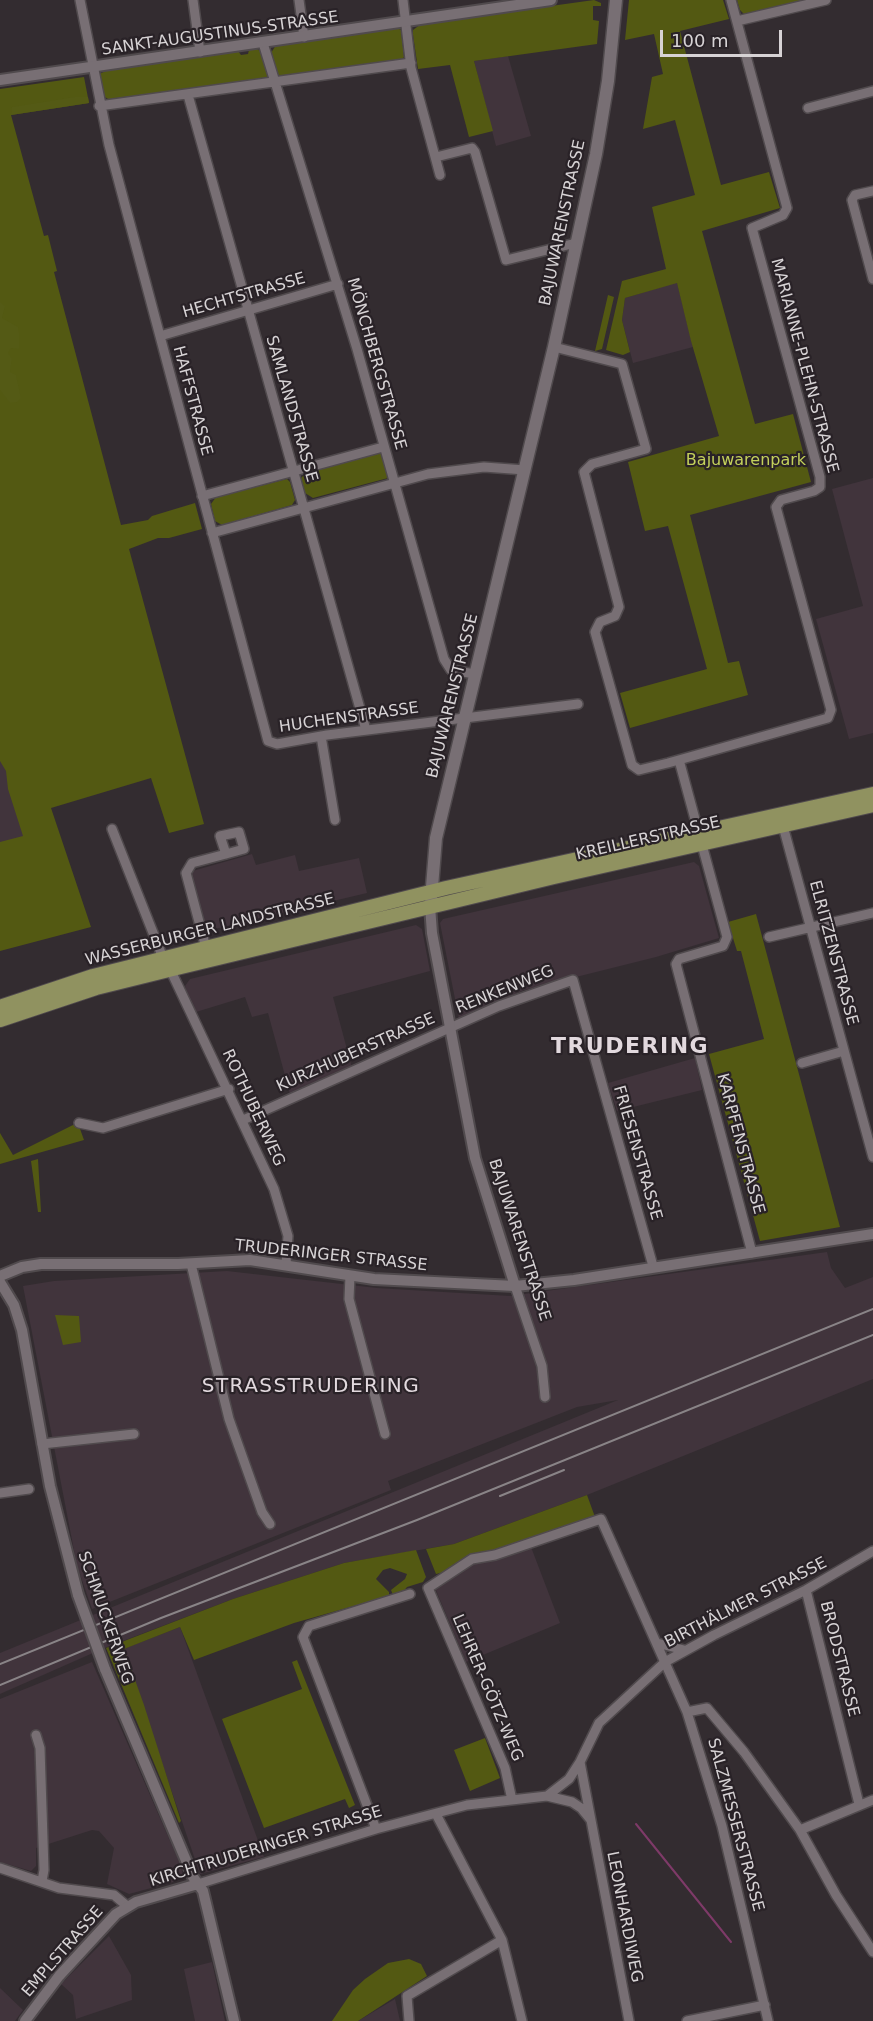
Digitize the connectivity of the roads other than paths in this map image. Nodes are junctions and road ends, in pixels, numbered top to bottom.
1 (80, 0) edge
2 (193, 0) edge
3 (299, 0) edge
4 (403, 0) edge
5 (551, 0) edge
6 (616, 0) edge
7 (731, 0) edge
8 (826, 0) edge
9 (526, 2) edge
10 (737, 21) junction
11 (406, 22) junction
12 (304, 37) junction
13 (263, 43) junction
14 (200, 52) junction
15 (411, 63) junction
16 (92, 67) junction
17 (0, 81) edge
18 (274, 84) junction
19 (873, 91) edge
20 (188, 95) junction
21 (99, 106) junction
22 (808, 108) dead end
23 (436, 157) junction
24 (440, 175) dead end
25 (873, 191) edge
26 (576, 243) junction
27 (873, 279) edge
28 (338, 284) junction
29 (248, 310) junction
30 (160, 336) junction
31 (554, 347) junction
32 (383, 447) junction
33 (525, 470) junction
34 (293, 471) junction
35 (394, 482) junction
36 (202, 496) junction
37 (303, 506) junction
38 (212, 533) junction
39 (475, 674) junction
40 (578, 704) dead end
41 (464, 719) junction
42 (366, 730) junction
43 (321, 736) junction
44 (268, 741) joint
45 (679, 760) junction
46 (873, 794) edge
47 (873, 805) edge
48 (335, 820) dead end
49 (783, 825) junction
50 (112, 829) dead end
51 (700, 838) junction
52 (226, 854) dead end
53 (431, 899) junction
54 (873, 913) edge
55 (810, 928) junction
56 (769, 937) dead end
57 (206, 948) junction
58 (167, 964) junction
59 (573, 980) joint
60 (0, 1007) edge
61 (0, 1020) edge
62 (449, 1028) junction
63 (844, 1051) junction
64 (802, 1063) dead end
65 (229, 1089) junction
66 (243, 1120) junction
67 (79, 1123) dead end
68 (869, 1126) edge
69 (873, 1157) edge
70 (873, 1234) edge
71 (752, 1253) junction
72 (190, 1264) junction
73 (286, 1264) junction
74 (653, 1266) junction
75 (0, 1276) edge
76 (350, 1276) junction
77 (0, 1282) edge
78 (515, 1286) junction
79 (545, 1397) dead end
80 (134, 1434) dead end
81 (385, 1434) dead end
82 (42, 1444) junction
83 (29, 1489) dead end
84 (0, 1493) edge
85 (270, 1524) dead end
86 (873, 1551) edge
87 (428, 1588) joint
88 (806, 1590) junction
89 (410, 1594) dead end
90 (657, 1643) junction
91 (684, 1650) junction
92 (665, 1662) junction
93 (687, 1712) junction
94 (36, 1735) dead end
95 (580, 1762) junction
96 (547, 1796) junction
97 (512, 1800) junction
98 (873, 1800) edge
99 (859, 1804) junction
100 (436, 1814) junction
101 (590, 1820) junction
102 (376, 1829) junction
103 (800, 1830) junction
104 (0, 1868) edge
105 (42, 1881) junction
106 (198, 1884) junction
107 (127, 1906) junction
108 (502, 1940) junction
109 (873, 1952) edge
110 (765, 2005) junction
111 (25, 2021) edge
112 (234, 2021) edge
113 (409, 2021) edge
114 (522, 2021) edge
115 (629, 2021) edge
116 (687, 2021) edge
117 (768, 2021) edge

1 - 16 street, HAFFSTRASSE
2 - 14 street
3 - 12 street
4 - 11 street
5 - 9 street, SANKT-AUGUSTINUS-STRASSE
6 - 26 main road, BAJUWARENSTRASSE
7 - 10 street, MARIANNE-PLEHN-STRASSE
8 - 10 street
9 - 11 street, SANKT-AUGUSTINUS-STRASSE
10 - 45 street, MARIANNE-PLEHN-STRASSE
11 - 12 street, SANKT-AUGUSTINUS-STRASSE
11 - 15 street
12 - 13 street, SANKT-AUGUSTINUS-STRASSE
13 - 14 street, SANKT-AUGUSTINUS-STRASSE
13 - 18 street, MÖNCHBERGSTRASSE
14 - 16 street, SANKT-AUGUSTINUS-STRASSE
15 - 18 street
15 - 23 street
16 - 17 street, SANKT-AUGUSTINUS-STRASSE
16 - 21 street, HAFFSTRASSE
18 - 20 street
18 - 28 street, MÖNCHBERGSTRASSE
19 - 22 street
20 - 21 street
20 - 29 street, SAMLANDSTRASSE
21 - 30 street, HAFFSTRASSE
23 - 24 street
23 - 26 street
25 - 27 street
26 - 31 main road, BAJUWARENSTRASSE
28 - 29 street, HECHTSTRASSE
28 - 32 street, MÖNCHBERGSTRASSE
29 - 30 street, HECHTSTRASSE
29 - 34 street, SAMLANDSTRASSE
30 - 36 street, HAFFSTRASSE
31 - 33 main road, BAJUWARENSTRASSE
31 - 45 street
32 - 34 street
32 - 35 street, MÖNCHBERGSTRASSE
33 - 35 street
33 - 39 main road, BAJUWARENSTRASSE
34 - 36 street
34 - 37 street, SAMLANDSTRASSE
35 - 37 street
35 - 39 street, MÖNCHBERGSTRASSE
36 - 38 street, HAFFSTRASSE
37 - 38 street
37 - 42 street, SAMLANDSTRASSE
38 - 44 street, HAFFSTRASSE
39 - 41 main road, BAJUWARENSTRASSE
40 - 41 street, HUCHENSTRASSE
41 - 42 street, HUCHENSTRASSE
41 - 53 main road, BAJUWARENSTRASSE
42 - 43 street, HUCHENSTRASSE
43 - 44 street, HUCHENSTRASSE
43 - 48 street
45 - 51 street
46 - 51 main road, KREILLERSTRASSE
47 - 49 main road, KREILLERSTRASSE
49 - 51 main road, KREILLERSTRASSE
49 - 55 street, ELRITZENSTRASSE
50 - 58 street, ROTHUBERWEG
51 - 53 main road, KREILLERSTRASSE
51 - 71 street, KARPFENSTRASSE
52 - 57 street
53 - 57 main road, WASSERBURGER LANDSTRASSE
53 - 58 main road, WASSERBURGER LANDSTRASSE
53 - 62 street, BAJUWARENSTRASSE
54 - 55 street
55 - 56 street
55 - 63 street, ELRITZENSTRASSE
57 - 58 main road, WASSERBURGER LANDSTRASSE
58 - 60 main road, WASSERBURGER LANDSTRASSE
58 - 61 main road, WASSERBURGER LANDSTRASSE
58 - 65 street, ROTHUBERWEG
59 - 62 street, RENKENWEG
59 - 74 street, FRIESENSTRASSE
62 - 66 street, KURZHUBERSTRASSE
62 - 78 street, BAJUWARENSTRASSE
63 - 64 street
63 - 68 street, ELRITZENSTRASSE
65 - 66 street, ROTHUBERWEG
65 - 67 street
66 - 73 street, ROTHUBERWEG
68 - 69 street, ELRITZENSTRASSE
70 - 71 street, TRUDERINGER STRASSE
71 - 74 street, TRUDERINGER STRASSE
72 - 73 street, TRUDERINGER STRASSE
72 - 75 street, TRUDERINGER STRASSE
72 - 85 street
73 - 76 street, TRUDERINGER STRASSE
74 - 78 street, TRUDERINGER STRASSE
76 - 78 street, TRUDERINGER STRASSE
76 - 81 street
77 - 82 street, SCHMUCKERWEG
78 - 79 street, BAJUWARENSTRASSE
80 - 82 street
82 - 106 street, SCHMUCKERWEG, bridge
83 - 84 street
86 - 88 street, BIRTHÄLMER STRASSE
87 - 90 street, SALZMESSERSTRASSE
87 - 97 street, LEHRER-GÖTZ-WEG
88 - 91 street, BIRTHÄLMER STRASSE
88 - 99 street, BRODSTRASSE
89 - 102 street
90 - 91 street
90 - 92 street, SALZMESSERSTRASSE
91 - 92 street, BIRTHÄLMER STRASSE
92 - 93 street, SALZMESSERSTRASSE
92 - 95 street, BIRTHÄLMER STRASSE
93 - 103 street
93 - 110 street, SALZMESSERSTRASSE
94 - 105 street
95 - 96 street, BIRTHÄLMER STRASSE
95 - 101 street, LEONHARDIWEG
96 - 97 street, KIRCHTRUDERINGER STRASSE
96 - 101 street
97 - 100 street, KIRCHTRUDERINGER STRASSE
98 - 99 street
99 - 103 street
100 - 102 street, KIRCHTRUDERINGER STRASSE
100 - 108 street
101 - 115 street, LEONHARDIWEG
102 - 106 street, KIRCHTRUDERINGER STRASSE
103 - 109 street
104 - 105 street
105 - 107 street
106 - 107 street, KIRCHTRUDERINGER STRASSE
106 - 112 street, SCHMUCKERWEG
107 - 111 street, EMPLSTRASSE
108 - 113 street
108 - 114 street
110 - 116 street
110 - 117 street, SALZMESSERSTRASSE

